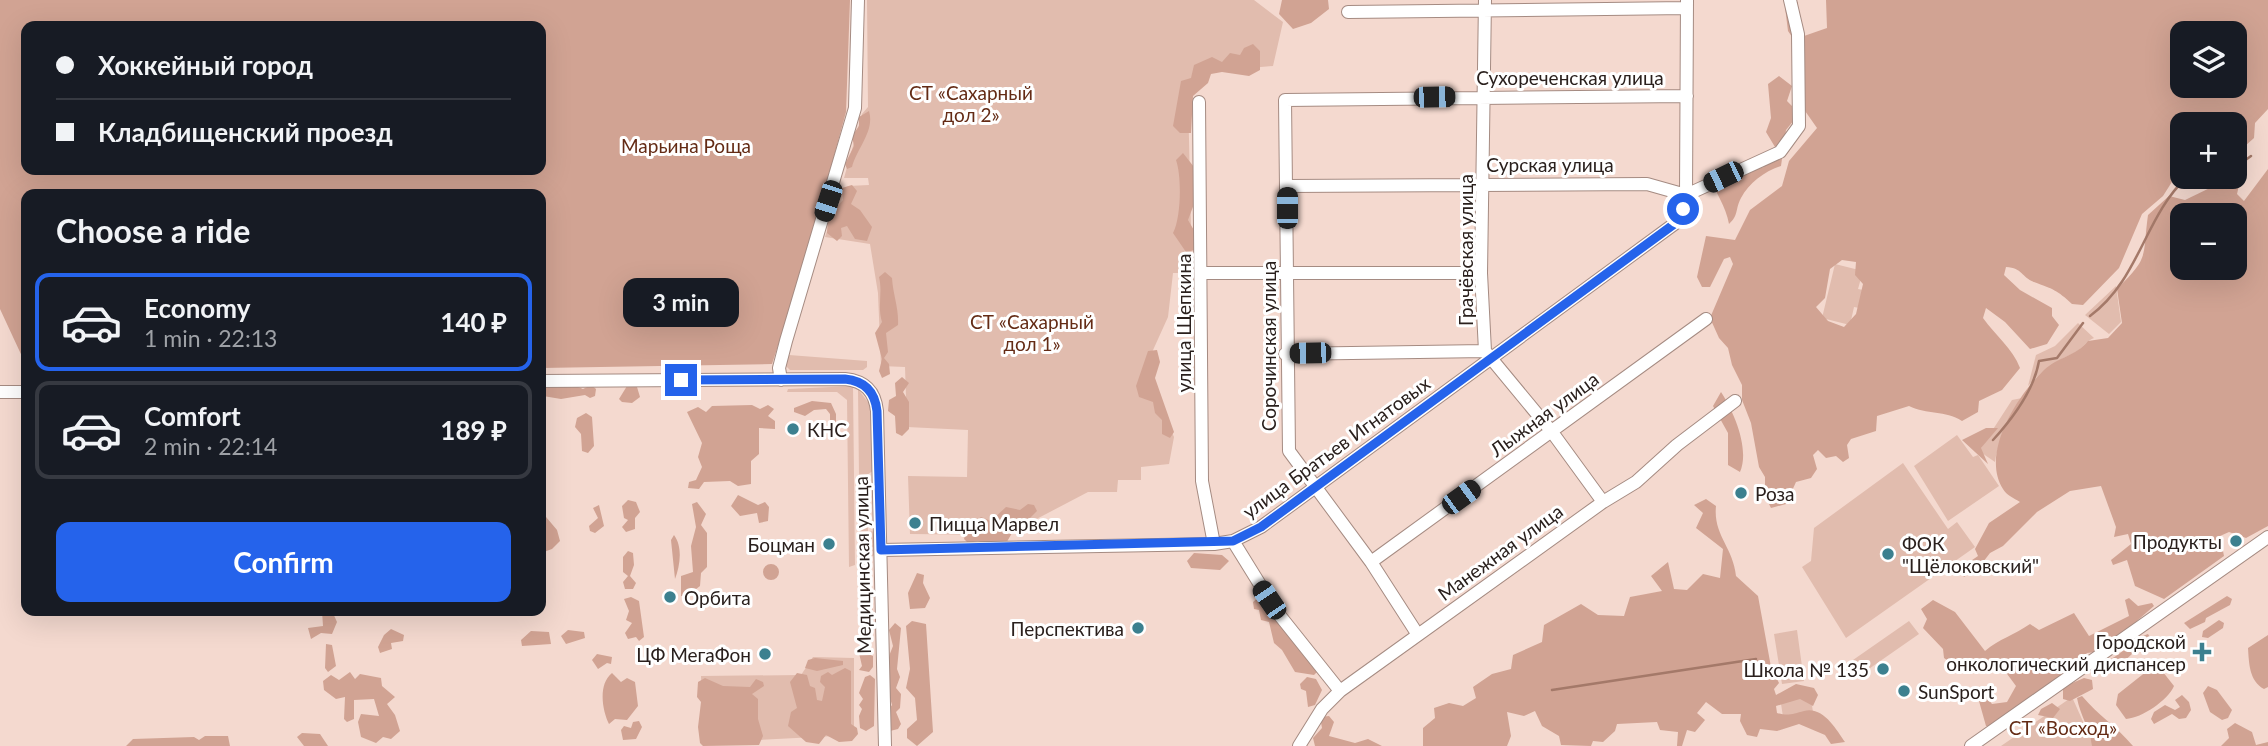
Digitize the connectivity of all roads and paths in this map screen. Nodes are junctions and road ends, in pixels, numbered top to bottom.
1 (858, 0) edge
2 (1790, 0) edge
3 (1687, 4) edge
4 (1485, 5) edge
5 (1348, 12) dead end
6 (1484, 96) junction
7 (1687, 96) junction
8 (1285, 100) joint
9 (1199, 102) dead end
10 (1484, 183) junction
11 (1287, 186) junction
12 (1686, 195) junction
13 (1287, 273) junction
14 (1481, 273) junction
15 (1202, 274) junction
16 (1706, 319) dead end
17 (1286, 354) junction
18 (1487, 354) junction
19 (781, 380) junction
20 (546, 381) edge
21 (0, 392) edge
22 (21, 392) edge
23 (1735, 401) dead end
24 (1552, 432) junction
25 (1314, 488) junction
26 (1603, 502) junction
27 (2268, 537) edge
28 (1233, 541) junction
29 (1214, 544) junction
30 (881, 550) junction
31 (1371, 562) junction
32 (1418, 635) junction
33 (1340, 691) junction
34 (885, 746) edge
35 (1299, 746) edge
36 (1971, 746) edge

1 - 19 street
2 - 12 street
3 - 4 street
3 - 7 street
4 - 5 street
4 - 6 street, Грачёвская улица
6 - 7 street, Сухореченская улица
6 - 8 street, Сухореченская улица
6 - 10 street, Грачёвская улица
7 - 12 street
8 - 11 street, Сорочинская улица
9 - 15 street, улица Щепкина
10 - 11 street, Сурская улица
10 - 12 street, Сурская улица
10 - 14 street, Грачёвская улица
11 - 13 street, Сорочинская улица
12 - 18 street, улица Братьев Игнатовых
13 - 14 street
13 - 15 street
13 - 17 street, Сорочинская улица
14 - 18 street, Грачёвская улица
15 - 29 street, улица Щепкина
16 - 24 street, Лыжная улица
17 - 18 street
17 - 25 street, Сорочинская улица
18 - 24 street
18 - 25 street, улица Братьев Игнатовых
19 - 20 street
19 - 30 street, Медицинская улица
21 - 22 street
23 - 26 street, Манежная улица
24 - 26 street
24 - 31 street, Лыжная улица
25 - 28 street, улица Братьев Игнатовых
25 - 31 street, Сорочинская улица
26 - 32 street, Манежная улица
27 - 36 street
28 - 29 street, улица Братьев Игнатовых
28 - 33 street
29 - 30 street, улица Братьев Игнатовых
30 - 34 street, Медицинская улица
31 - 32 street, Сорочинская улица
32 - 33 street, Манежная улица
33 - 35 street, Манежная улица

